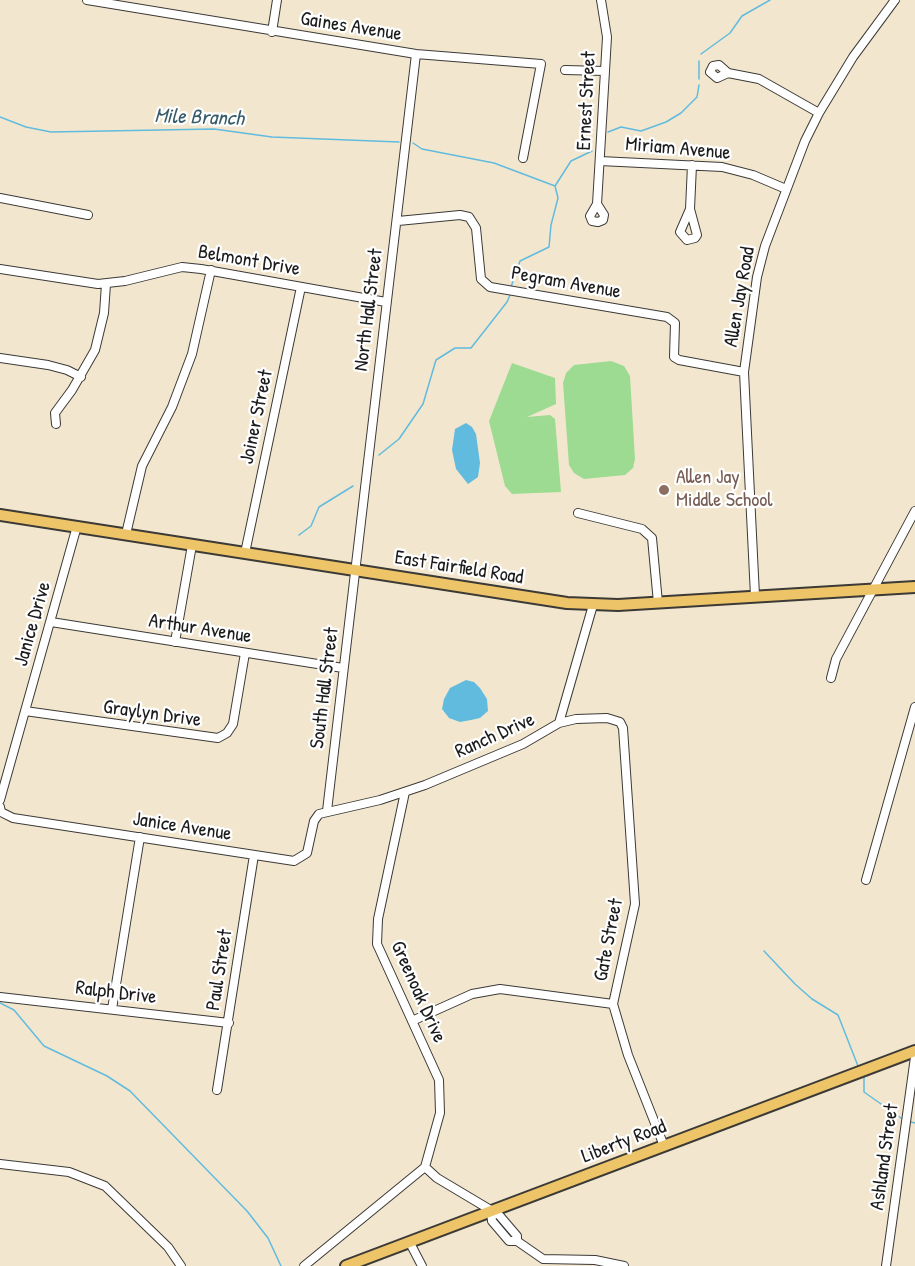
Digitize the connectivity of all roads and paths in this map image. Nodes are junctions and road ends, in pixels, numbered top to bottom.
1 (89, 0) edge
2 (278, 0) edge
3 (601, 0) edge
4 (895, 0) edge
5 (272, 32) junction
6 (416, 54) junction
7 (564, 70) dead end
8 (605, 71) junction
9 (728, 73) dead end
10 (819, 113) junction
11 (523, 158) dead end
12 (600, 161) junction
13 (692, 165) junction
14 (786, 189) junction
15 (0, 198) edge
16 (597, 204) dead end
17 (690, 209) dead end
18 (88, 215) dead end
19 (398, 221) junction
20 (0, 268) edge
21 (211, 270) junction
22 (106, 284) junction
23 (301, 287) junction
24 (386, 302) junction
25 (0, 358) edge
26 (744, 372) junction
27 (81, 377) junction
28 (56, 424) dead end
29 (915, 510) edge
30 (578, 513) dead end
31 (0, 515) edge
32 (77, 526) junction
33 (126, 534) junction
34 (192, 544) junction
35 (245, 553) junction
36 (357, 570) junction
37 (915, 587) edge
38 (872, 590) junction
39 (755, 596) junction
40 (658, 603) junction
41 (593, 605) junction
42 (51, 622) junction
43 (175, 642) junction
44 (245, 653) junction
45 (343, 668) junction
46 (831, 678) dead end
47 (915, 707) edge
48 (25, 711) junction
49 (559, 723) junction
50 (405, 792) junction
51 (0, 800) edge
52 (1, 809) edge
53 (327, 811) junction
54 (140, 837) junction
55 (254, 855) junction
56 (866, 880) dead end
57 (0, 996) edge
58 (613, 1004) junction
59 (111, 1009) junction
60 (412, 1021) junction
61 (229, 1023) junction
62 (914, 1051) edge
63 (217, 1090) dead end
64 (911, 1113) edge
65 (664, 1146) junction
66 (0, 1164) edge
67 (425, 1167) junction
68 (491, 1211) junction
69 (410, 1243) junction
70 (542, 1262) edge
71 (358, 1264) edge
72 (181, 1266) edge
73 (304, 1266) edge
74 (346, 1266) edge
75 (422, 1266) edge
76 (624, 1266) edge
77 (886, 1266) edge

1 - 5 street, Gaines Avenue
2 - 5 street
3 - 8 street, Ernest Street
4 - 10 street, Allen Jay Road
5 - 6 street, Gaines Avenue
6 - 11 street, Gaines Avenue
6 - 19 street, North Hall Street
7 - 8 street
8 - 12 street, Ernest Street
9 - 10 street
10 - 14 street, Allen Jay Road
12 - 13 street, Miriam Avenue
12 - 16 street, Ernest Street
13 - 14 street, Miriam Avenue
13 - 17 street
14 - 26 street, Allen Jay Road
15 - 18 street
19 - 24 street, North Hall Street
19 - 26 street, Pegram Avenue
20 - 22 street, Belmont Drive
21 - 22 street, Belmont Drive
21 - 23 street, Belmont Drive
21 - 33 street
22 - 27 street
23 - 24 street, Belmont Drive
23 - 35 street, Joiner Street
24 - 36 street, North Hall Street
25 - 27 street
26 - 39 street, Allen Jay Road
27 - 28 street
29 - 38 street
30 - 40 street
31 - 32 main road, East Fairfield Road
32 - 33 main road, East Fairfield Road
32 - 42 street, Janice Drive
33 - 34 main road, East Fairfield Road
34 - 35 main road, East Fairfield Road
34 - 43 street
35 - 36 main road, East Fairfield Road
36 - 41 main road, East Fairfield Road
36 - 45 street, South Hall Street
37 - 38 main road, East Fairfield Road
38 - 39 main road, East Fairfield Road
38 - 46 street
39 - 40 main road, East Fairfield Road
40 - 41 main road, East Fairfield Road
41 - 49 street, Ranch Drive
42 - 43 street, Arthur Avenue
42 - 48 street, Janice Drive
43 - 44 street, Arthur Avenue
44 - 45 street, Arthur Avenue
44 - 48 street, Graylyn Drive
45 - 53 street, South Hall Street
47 - 56 street
48 - 51 street, Janice Drive
49 - 50 street, Ranch Drive
49 - 58 street, Gate Street
50 - 53 street, Ranch Drive
50 - 60 street, Greenoak Drive
52 - 54 street, Janice Avenue
53 - 55 street, Janice Avenue
54 - 55 street, Janice Avenue
54 - 59 street
55 - 61 street, Paul Street
57 - 59 street, Ralph Drive
58 - 60 street
58 - 65 street, Gate Street
59 - 61 street, Ralph Drive
60 - 67 street, Greenoak Drive
61 - 63 street, Paul Street
62 - 64 street, Ashland Street
62 - 65 main road, Liberty Road
64 - 77 street, Ashland Street
65 - 68 main road, Liberty Road
66 - 72 street
67 - 68 street
67 - 73 street
68 - 69 main road, Liberty Road
68 - 70 street
69 - 71 main road, Liberty Road
69 - 75 street
70 - 76 street
71 - 74 main road, Liberty Road

